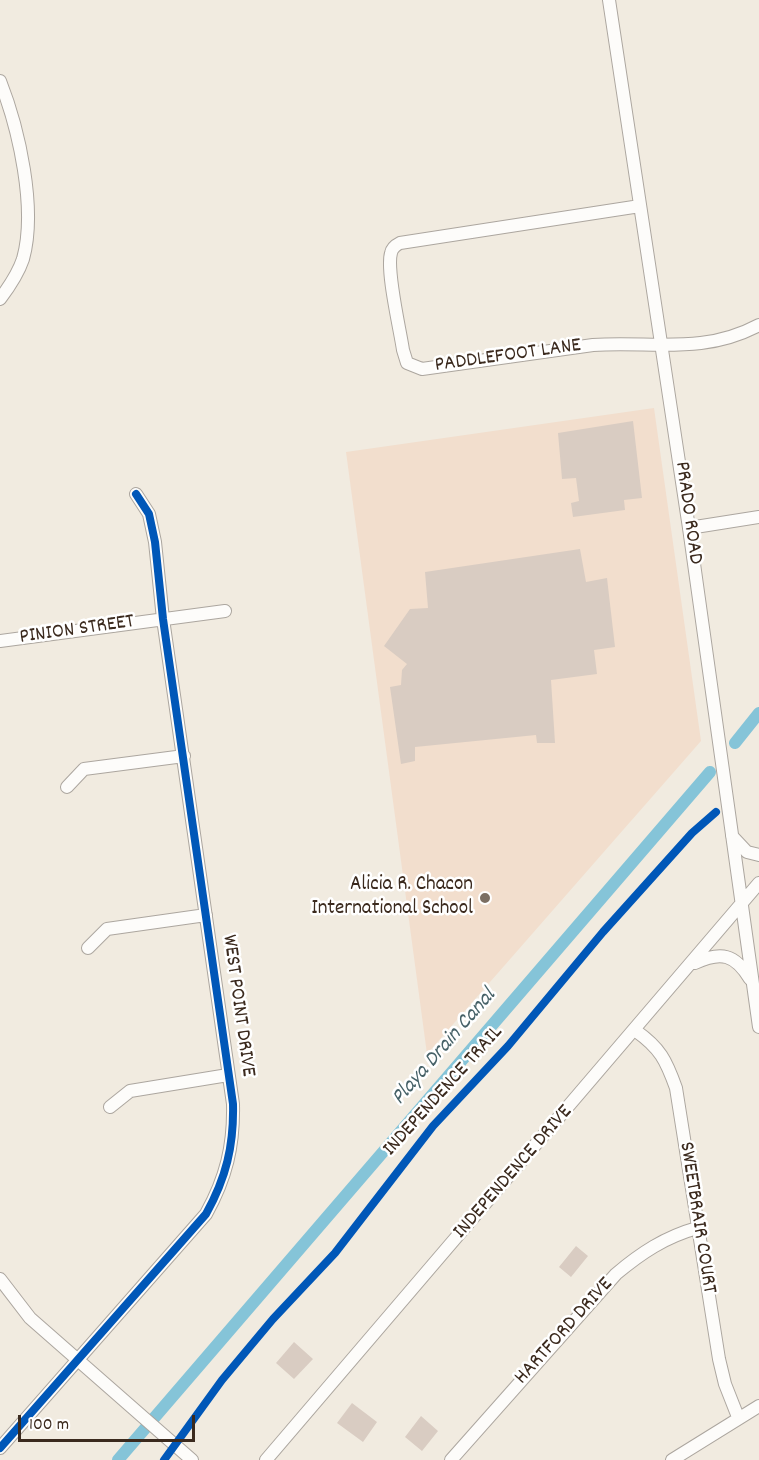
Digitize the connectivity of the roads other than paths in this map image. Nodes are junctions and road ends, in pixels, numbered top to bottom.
1 (609, 0) edge
2 (0, 81) edge
3 (640, 206) junction
4 (0, 299) edge
5 (759, 325) edge
6 (662, 347) junction
7 (136, 494) dead end
8 (759, 517) edge
9 (689, 528) junction
10 (225, 611) dead end
11 (163, 619) junction
12 (0, 641) edge
13 (184, 756) junction
14 (67, 787) dead end
15 (732, 836) junction
16 (759, 855) edge
17 (759, 884) edge
18 (740, 904) junction
19 (206, 915) junction
20 (88, 948) dead end
21 (691, 965) junction
22 (752, 983) junction
23 (759, 1027) edge
24 (636, 1031) junction
25 (228, 1075) junction
26 (110, 1107) dead end
27 (697, 1228) junction
28 (0, 1279) edge
29 (75, 1360) junction
30 (759, 1406) edge
31 (738, 1416) junction
32 (0, 1448) edge
33 (192, 1460) edge
34 (266, 1460) edge
35 (451, 1460) edge
36 (672, 1460) edge

1 - 3 street, PRADO ROAD
2 - 4 street
3 - 6 street, PRADO ROAD
3 - 6 street, PADDLEFOOT LANE
5 - 6 street, PADDLEFOOT LANE
6 - 9 street, PRADO ROAD
7 - 11 street, WEST POINT DRIVE
8 - 9 street
9 - 15 street, PRADO ROAD
10 - 11 street, PINION STREET
11 - 12 street, PINION STREET
11 - 13 street, WEST POINT DRIVE
13 - 14 street
13 - 19 street, WEST POINT DRIVE
15 - 16 street
15 - 18 street, PRADO ROAD
17 - 18 street, INDEPENDENCE DRIVE
18 - 21 street, INDEPENDENCE DRIVE
18 - 22 street, PRADO ROAD
19 - 20 street
19 - 25 street, WEST POINT DRIVE
21 - 22 street
21 - 24 street, INDEPENDENCE DRIVE
22 - 23 street, PRADO ROAD
24 - 27 street, SWEETBRAIR COURT
24 - 34 street, INDEPENDENCE DRIVE
25 - 26 street
25 - 29 street, WEST POINT DRIVE
27 - 31 street, SWEETBRAIR COURT
27 - 35 street, HARTFORD DRIVE
28 - 29 street
29 - 32 street, WEST POINT DRIVE
29 - 33 street
30 - 31 street
31 - 36 street

